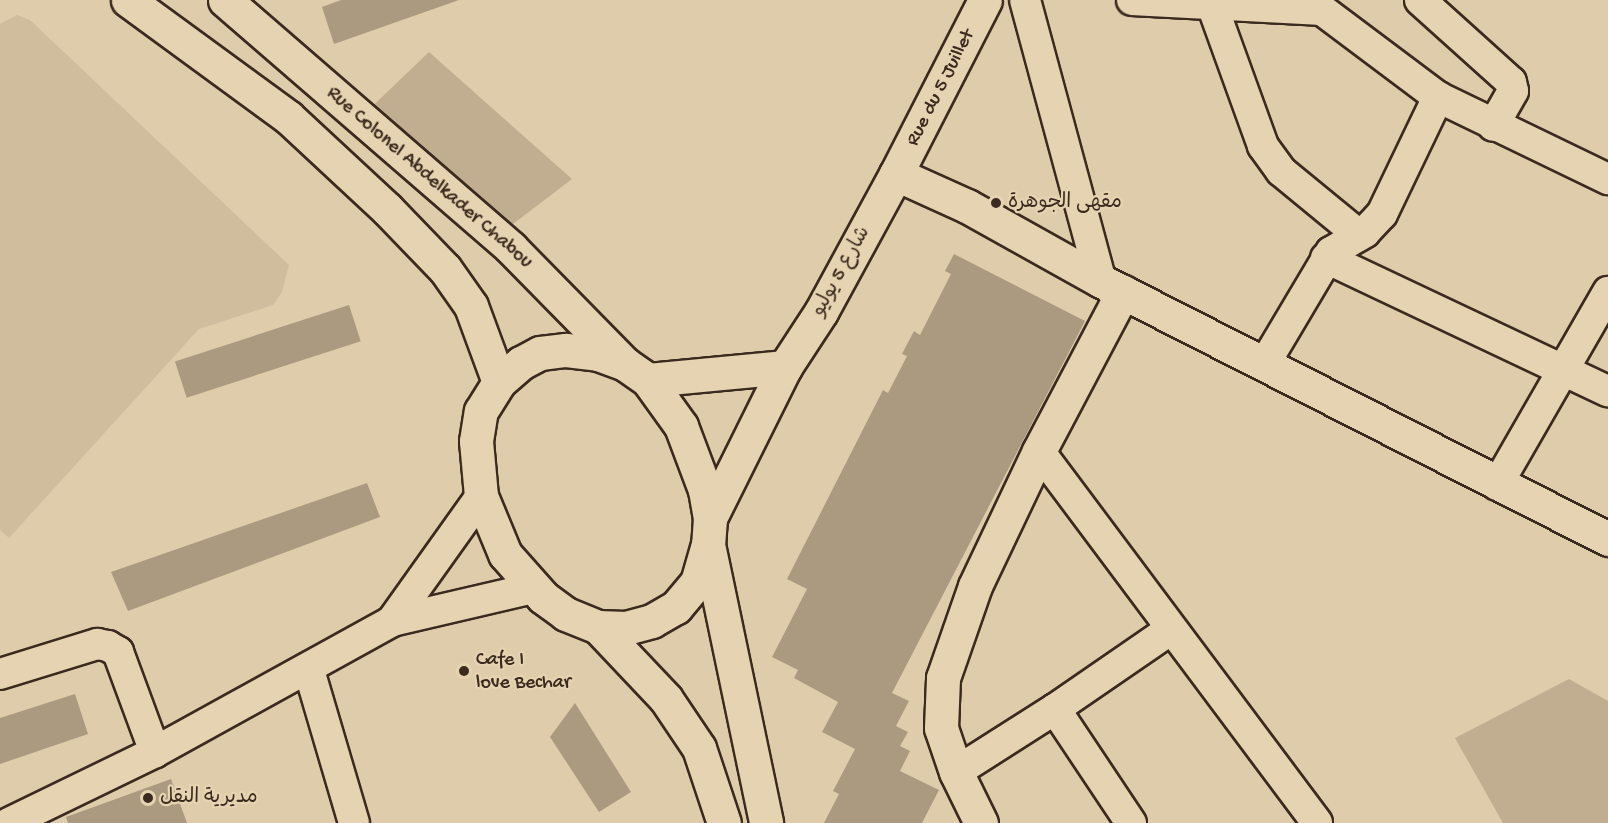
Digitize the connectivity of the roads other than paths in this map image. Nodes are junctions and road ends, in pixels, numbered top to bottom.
1 (128, 0) edge
2 (225, 0) edge
3 (985, 0) edge
4 (1025, 0) edge
5 (1132, 0) edge
6 (1420, 0) edge
7 (1211, 3) junction
8 (1326, 5) edge
9 (1438, 97) junction
10 (1493, 126) junction
11 (896, 174) junction
12 (1608, 179) edge
13 (1359, 235) junction
14 (1326, 258) junction
15 (1112, 287) junction
16 (1608, 292) edge
17 (1265, 363) junction
18 (785, 367) junction
19 (1562, 367) junction
20 (637, 372) junction
21 (499, 382) junction
22 (1608, 391) edge
23 (1039, 451) junction
24 (1497, 485) junction
25 (481, 496) junction
26 (709, 531) junction
27 (1608, 539) edge
28 (534, 588) junction
29 (392, 621) junction
30 (598, 627) junction
31 (1170, 630) junction
32 (309, 670) junction
33 (0, 674) edge
34 (1055, 709) junction
35 (155, 752) junction
36 (956, 772) junction
37 (9, 823) edge
38 (354, 823) edge
39 (724, 823) edge
40 (766, 823) edge
41 (981, 823) edge
42 (1131, 823) edge
43 (1317, 823) edge

1 - 21 main road
2 - 20 main road, Rue Colonel Abdelkader Chabou
3 - 11 main road, Rue du 5 Juillet
4 - 15 street
5 - 7 street
6 - 10 street
7 - 8 street
7 - 13 street
8 - 9 street
9 - 10 street
9 - 13 street
10 - 12 street
11 - 15 main road
11 - 18 main road, شارع 5 يوليو
13 - 14 street
14 - 17 street
14 - 19 street
15 - 17 main road
15 - 23 main road
16 - 19 street
17 - 24 main road
18 - 20 main road
18 - 26 main road, شارع 5 يوليو
19 - 22 street
19 - 24 street
20 - 21 main road
20 - 26 main road, Rue Colonel Abdelkader Chabou
21 - 25 main road
23 - 31 street
23 - 36 main road
24 - 27 main road
25 - 28 main road
25 - 29 street
26 - 30 main road, شارع 5 يوليو
26 - 40 main road
28 - 29 street
28 - 30 main road
29 - 32 street
30 - 39 main road
31 - 34 street
31 - 43 street
32 - 35 street
32 - 38 street
33 - 35 street
34 - 36 street
34 - 42 street
35 - 37 street
36 - 41 main road

